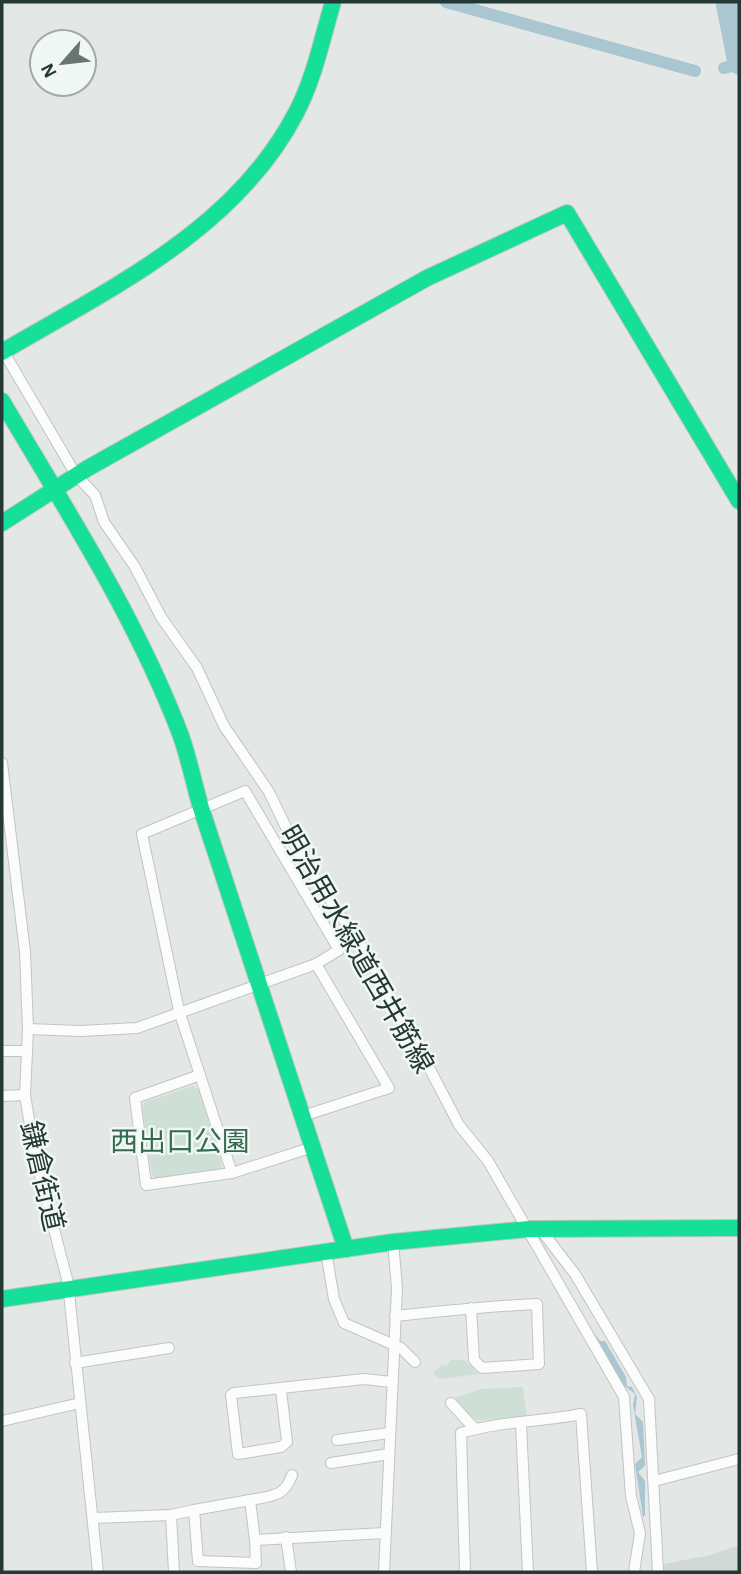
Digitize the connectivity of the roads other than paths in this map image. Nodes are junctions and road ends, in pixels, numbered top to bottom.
1 (333, 2) edge
2 (2, 351) edge
3 (2, 401) edge
4 (76, 475) junction
5 (52, 490) junction
6 (739, 501) edge
7 (2, 523) edge
8 (2, 763) edge
9 (201, 808) junction
10 (316, 964) junction
11 (261, 983) junction
12 (179, 1011) junction
13 (28, 1029) junction
14 (2, 1051) edge
15 (27, 1051) junction
16 (200, 1075) junction
17 (25, 1095) junction
18 (2, 1097) edge
19 (303, 1116) junction
20 (313, 1147) junction
21 (232, 1173) junction
22 (739, 1228) edge
23 (535, 1229) junction
24 (393, 1242) junction
25 (346, 1249) junction
26 (326, 1252) junction
27 (66, 1290) junction
28 (2, 1299) edge
29 (471, 1308) junction
30 (395, 1316) junction
31 (393, 1345) junction
32 (169, 1348) dead end
33 (415, 1362) dead end
34 (75, 1363) junction
35 (392, 1382) junction
36 (281, 1390) junction
37 (452, 1403) dead end
38 (80, 1404) junction
39 (2, 1421) edge
40 (521, 1424) junction
41 (475, 1429) junction
42 (389, 1433) junction
43 (337, 1440) dead end
44 (389, 1454) junction
45 (739, 1459) edge
46 (331, 1463) dead end
47 (292, 1475) dead end
48 (654, 1481) junction
49 (250, 1500) junction
50 (194, 1510) junction
51 (172, 1515) junction
52 (94, 1518) junction
53 (385, 1533) junction
54 (286, 1537) junction
55 (254, 1540) junction
56 (98, 1572) edge
57 (174, 1572) edge
58 (291, 1572) edge
59 (384, 1572) edge
60 (465, 1572) edge
61 (528, 1572) edge
62 (592, 1572) edge
63 (634, 1572) edge
64 (658, 1572) edge

1 - 2 street
2 - 4 street, 明治用水緑道西井筋線
3 - 5 street
4 - 5 street
4 - 6 street
4 - 23 street, 明治用水緑道西井筋線
5 - 7 street
5 - 9 street
8 - 13 street, 鎌倉街道
9 - 10 street
9 - 11 street
9 - 12 street
10 - 11 street
10 - 19 street
11 - 12 street
11 - 19 street
12 - 13 street
12 - 16 street
13 - 15 street, 鎌倉街道
14 - 15 street
15 - 17 street, 鎌倉街道
16 - 21 street
16 - 21 street
17 - 18 street
17 - 27 street, 鎌倉街道
19 - 20 street
20 - 21 street
20 - 25 street
22 - 23 street
23 - 24 street
23 - 48 street
23 - 63 street, 明治用水緑道西井筋線
24 - 25 street
24 - 30 street
25 - 26 street
26 - 27 street
26 - 31 street
27 - 28 street
27 - 34 street, 鎌倉街道
29 - 29 street
29 - 30 street
30 - 31 street
31 - 33 street
31 - 35 street
32 - 34 street
34 - 38 street, 鎌倉街道
35 - 36 street
35 - 42 street
36 - 36 street
37 - 41 street
38 - 39 street
38 - 52 street, 鎌倉街道
40 - 41 street
40 - 61 street
40 - 62 street
41 - 60 street
42 - 43 street
42 - 44 street
44 - 46 street
44 - 53 street
45 - 48 street
47 - 49 street
48 - 64 street
49 - 50 street
49 - 55 street
50 - 51 street
50 - 55 street
51 - 52 street
51 - 57 street
52 - 56 street, 鎌倉街道
53 - 54 street
53 - 59 street
54 - 55 street
54 - 58 street

